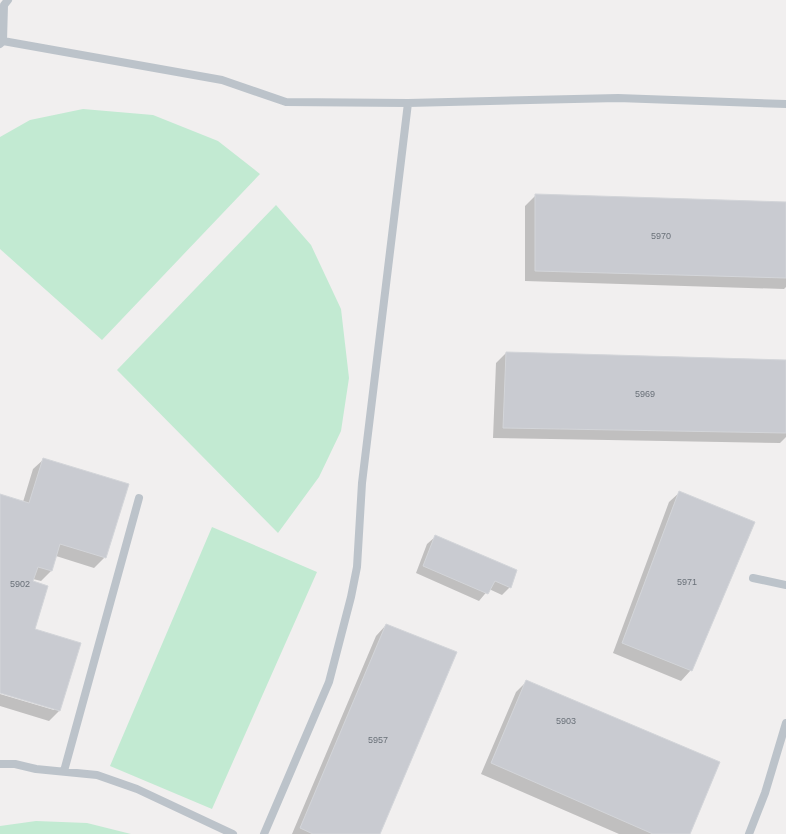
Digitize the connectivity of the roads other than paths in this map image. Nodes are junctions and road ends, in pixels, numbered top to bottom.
1 (8, 0) edge
2 (1, 42) edge
3 (408, 103) junction
4 (786, 104) edge
5 (139, 498) dead end
6 (753, 578) dead end
7 (786, 586) edge
8 (786, 723) edge
9 (0, 764) edge
10 (64, 771) junction
11 (233, 834) edge
12 (264, 834) edge
13 (749, 834) edge

1 - 2 lane
2 - 3 lane
3 - 4 lane
3 - 12 lane
5 - 10 lane
6 - 7 lane
8 - 13 lane
9 - 10 lane
10 - 11 lane

